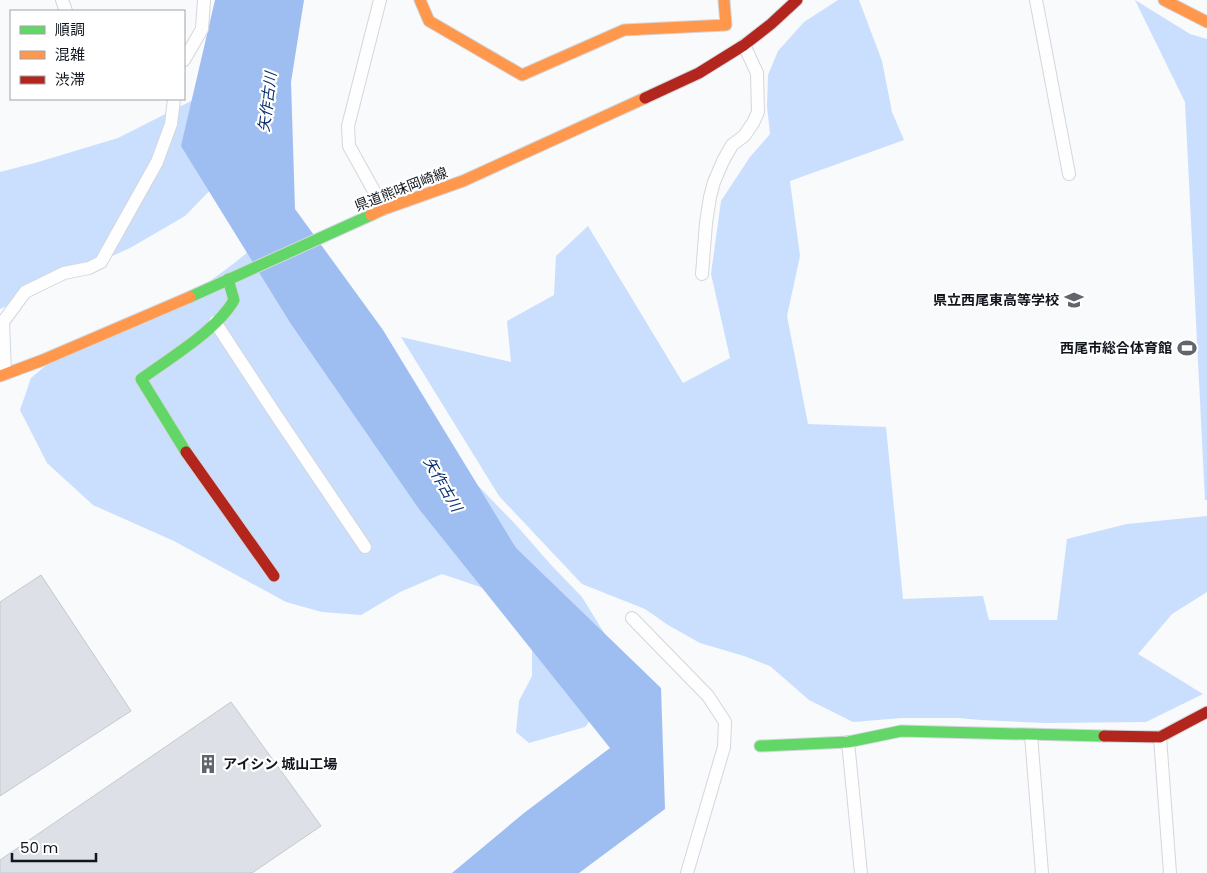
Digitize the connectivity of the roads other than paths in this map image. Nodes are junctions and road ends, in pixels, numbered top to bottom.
1 (204, 0) edge
2 (380, 0) edge
3 (420, 0) edge
4 (724, 0) edge
5 (797, 0) edge
6 (1036, 0) edge
7 (1164, 0) edge
8 (1207, 22) edge
9 (744, 45) junction
10 (185, 58) edge
11 (174, 100) edge
12 (1069, 174) dead end
13 (384, 209) junction
14 (702, 274) dead end
15 (228, 279) junction
16 (215, 322) junction
17 (2, 375) edge
18 (365, 547) dead end
19 (274, 576) dead end
20 (632, 618) dead end
21 (1207, 712) edge
22 (1031, 735) junction
23 (1160, 736) junction
24 (848, 742) junction
25 (760, 746) dead end
26 (687, 873) edge
27 (860, 873) edge
28 (1042, 873) edge
29 (1170, 873) edge

1 - 10 street
2 - 13 street
3 - 4 street
5 - 9 street, 県道熊味岡崎線
6 - 12 street
7 - 8 street
9 - 13 street, 県道熊味岡崎線
9 - 14 street
11 - 17 street
13 - 15 street, 県道熊味岡崎線
15 - 16 street
15 - 17 street, 県道熊味岡崎線
16 - 18 street
16 - 19 street
20 - 26 street
21 - 23 street
22 - 23 street
22 - 24 street
22 - 28 street
23 - 29 street
24 - 25 street
24 - 27 street

